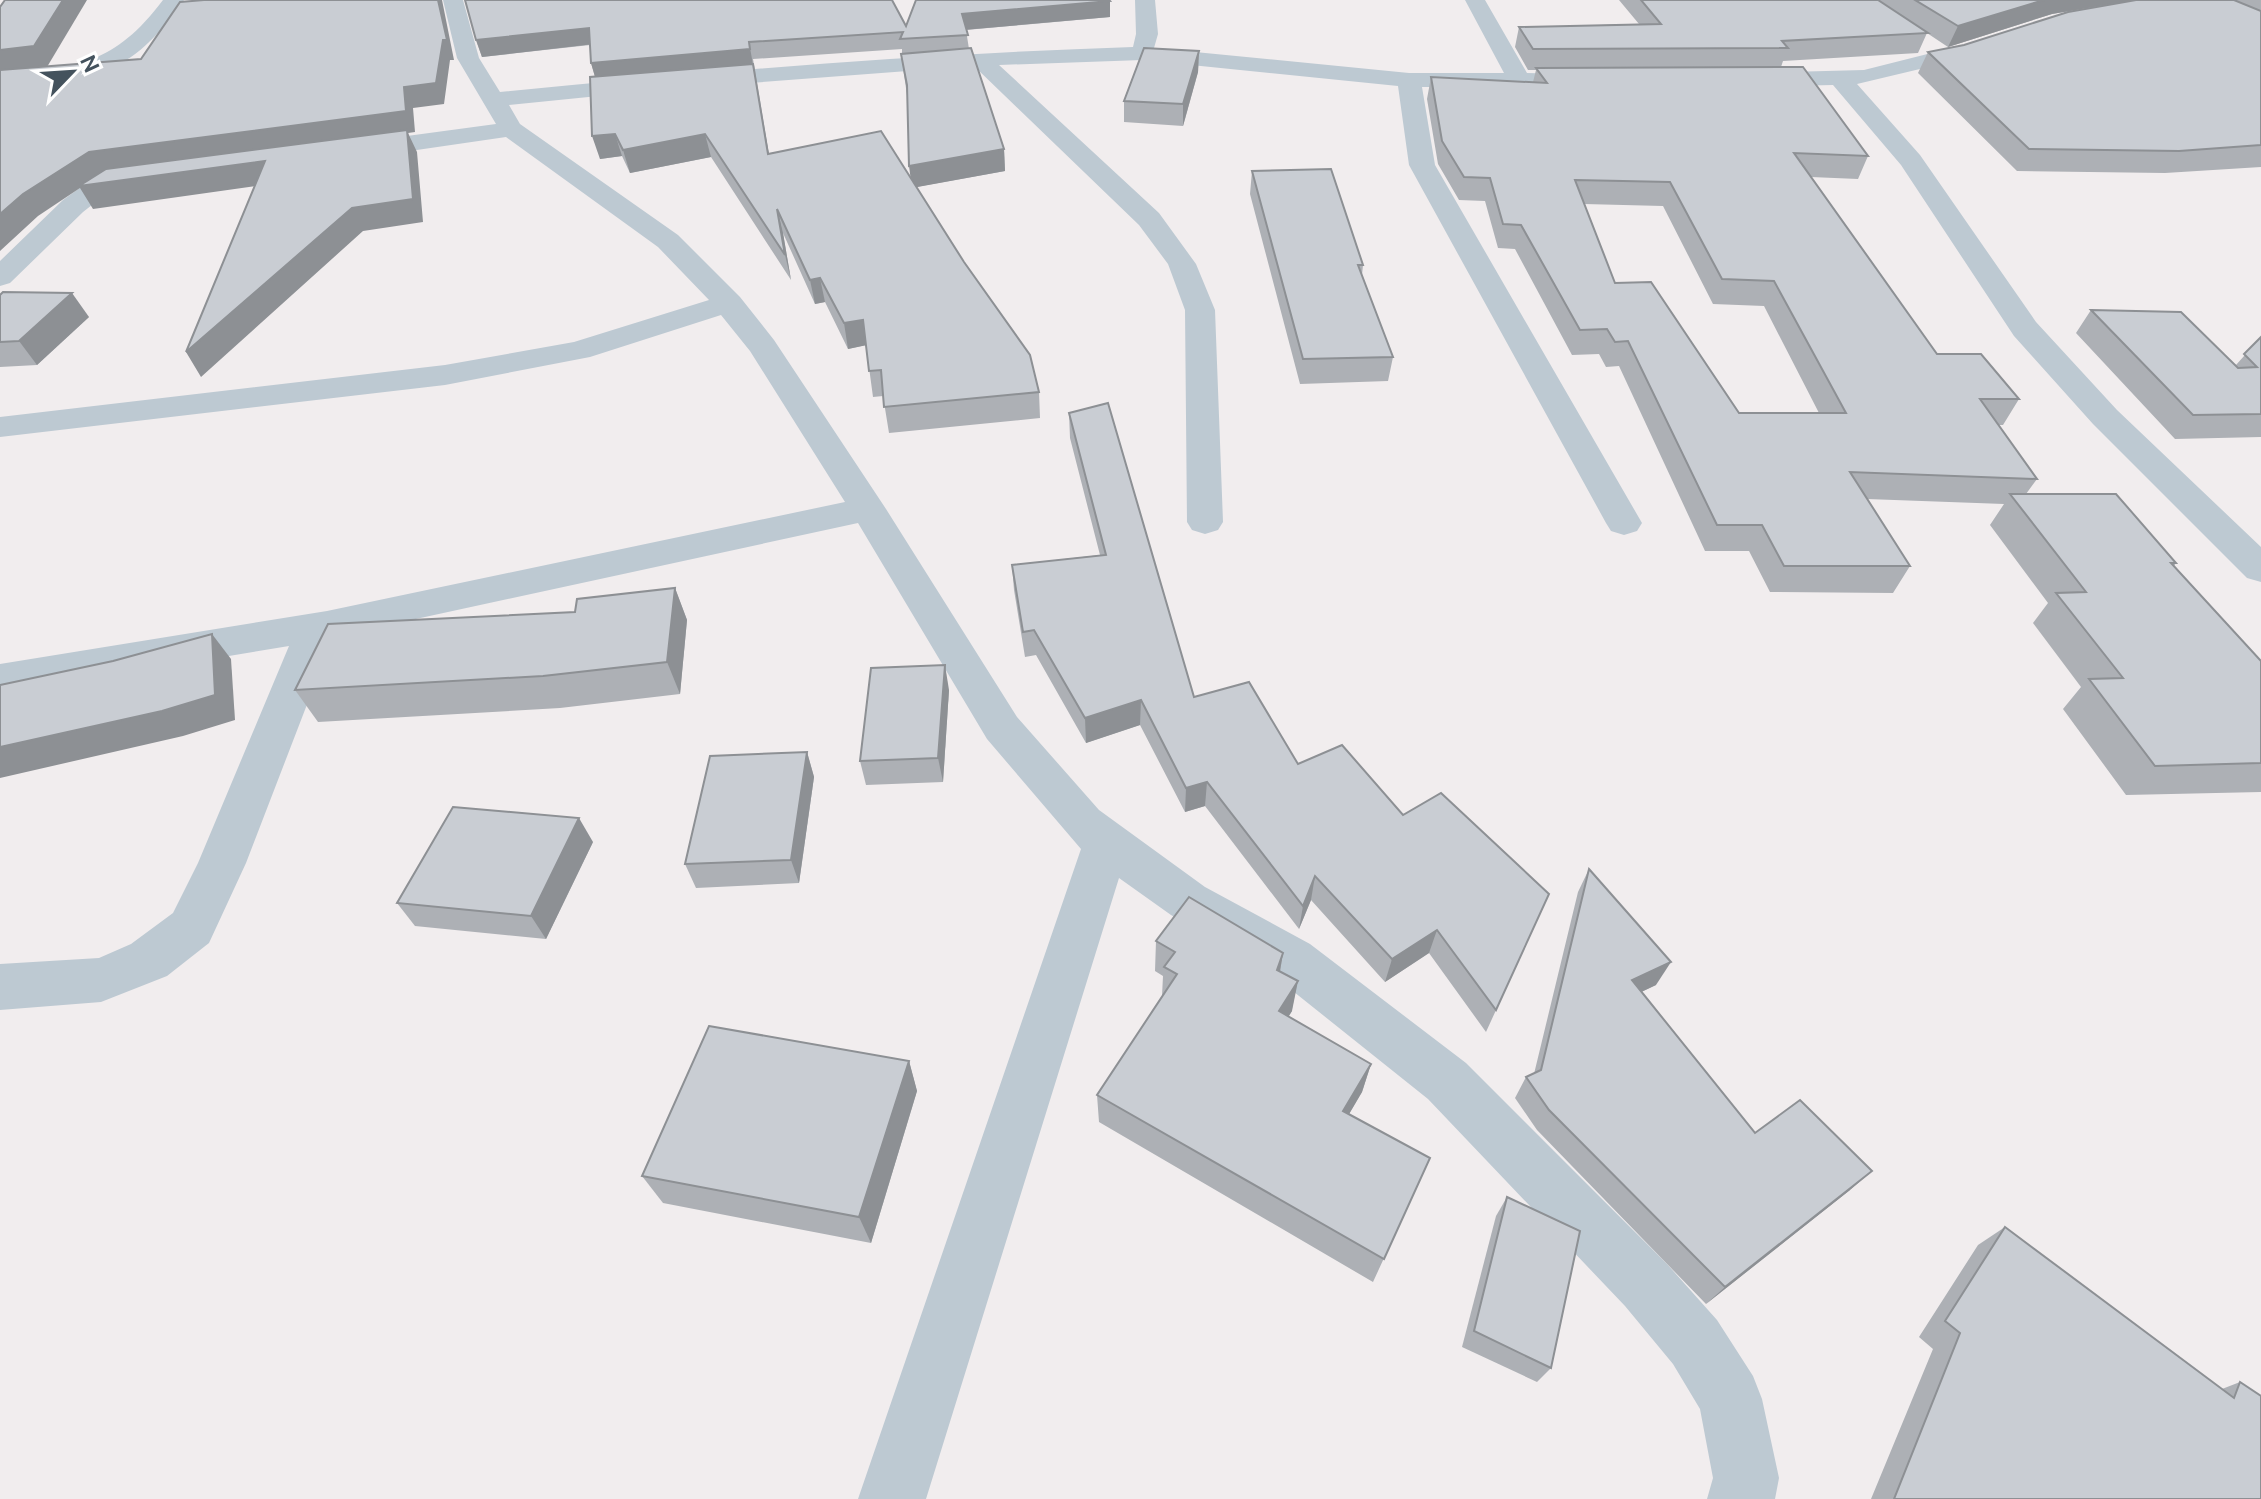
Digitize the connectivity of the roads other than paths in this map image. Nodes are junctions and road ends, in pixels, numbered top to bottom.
1 (453, 0) edge
2 (1145, 0) edge
3 (1475, 0) edge
4 (170, 7) edge
5 (195, 11) edge
6 (1920, 42) edge
7 (1997, 42) edge
8 (1142, 53) junction
9 (1945, 58) junction
10 (979, 59) junction
11 (1611, 79) edge
12 (1720, 79) edge
13 (1840, 79) junction
14 (1409, 80) junction
15 (1519, 80) junction
16 (0, 81) edge
17 (501, 114) junction
18 (332, 153) edge
19 (169, 172) edge
20 (0, 277) edge
21 (729, 303) junction
22 (0, 427) edge
23 (868, 509) junction
24 (1205, 522) dead end
25 (1624, 523) dead end
26 (2261, 569) edge
27 (317, 626) junction
28 (0, 679) edge
29 (1106, 843) junction
30 (0, 987) edge
31 (892, 1499) edge
32 (1741, 1499) edge

1 - 17 street
2 - 8 street
3 - 15 street
4 - 5 street
4 - 16 street
6 - 9 street
7 - 9 street
8 - 10 street
8 - 14 street
9 - 13 street
10 - 17 street
10 - 24 street
11 - 15 street
12 - 13 street
13 - 26 street
14 - 15 street
14 - 25 street
17 - 18 street
17 - 21 street
19 - 20 street
21 - 22 street
21 - 23 street
23 - 27 street
23 - 29 street
27 - 28 street
27 - 30 street
29 - 31 street
29 - 32 street

